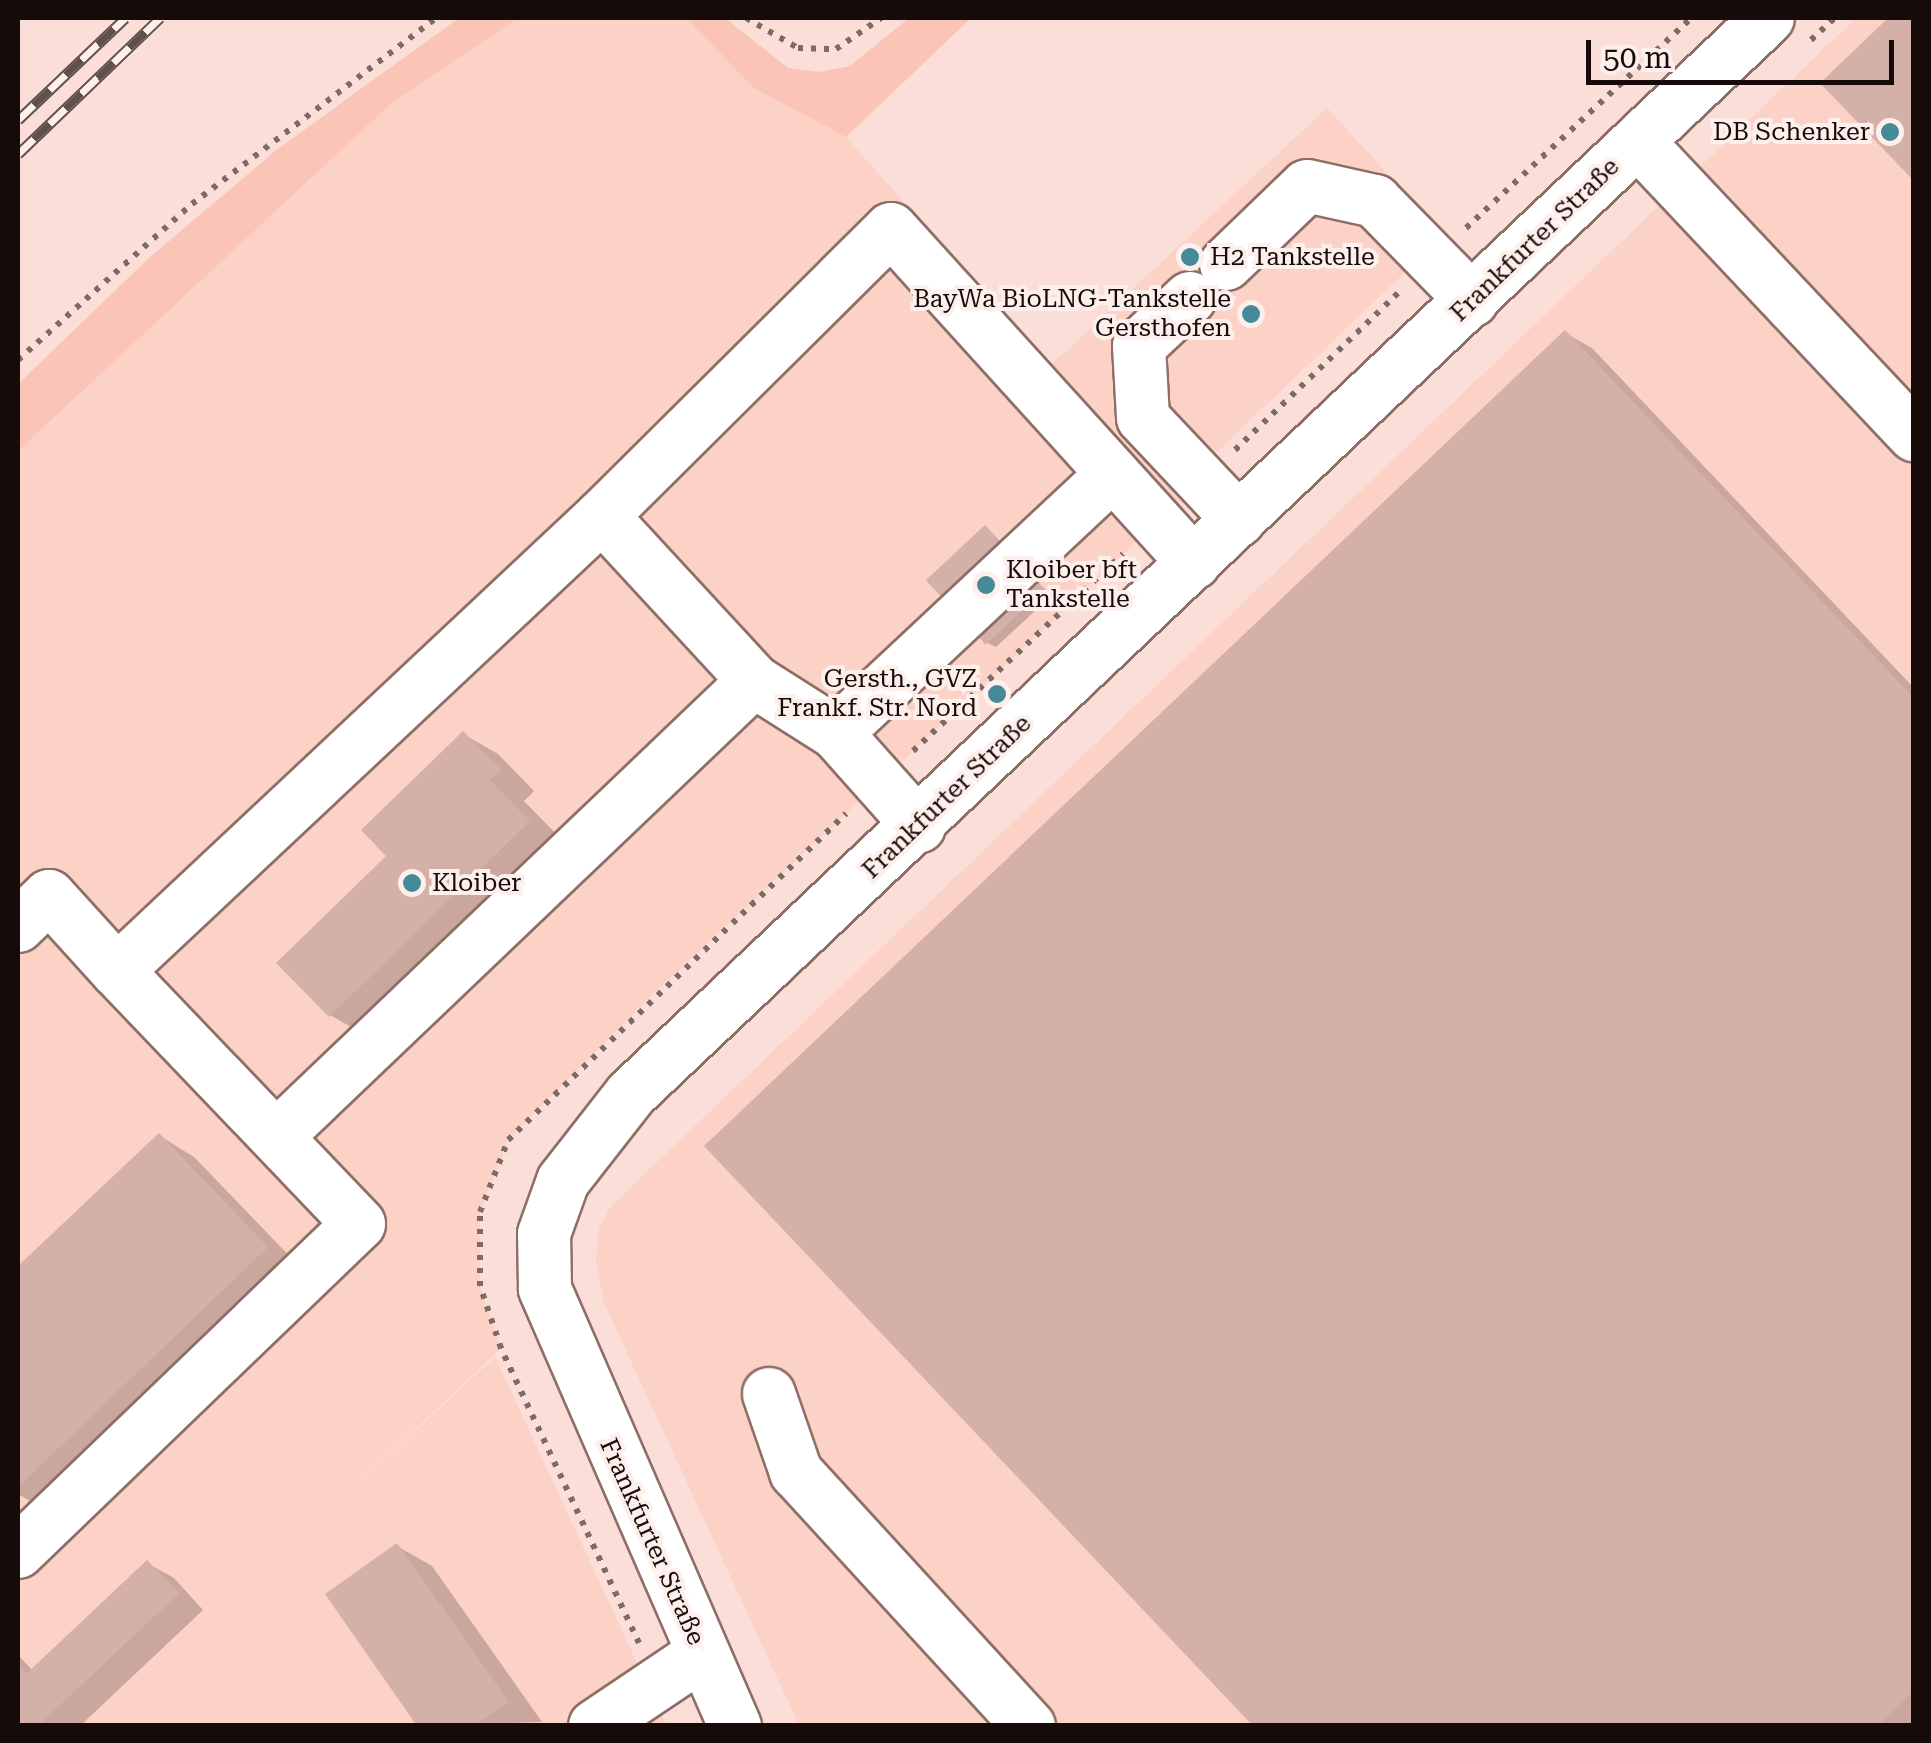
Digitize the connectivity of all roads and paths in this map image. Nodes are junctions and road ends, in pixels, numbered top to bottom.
1 (436, 18) edge
2 (746, 18) edge
3 (881, 18) edge
4 (1835, 18) edge
5 (1788, 31) edge
6 (1638, 142) junction
7 (1472, 300) junction
8 (18, 360) edge
9 (1914, 434) edge
10 (1112, 474) junction
11 (602, 516) junction
12 (1239, 520) junction
13 (1194, 563) junction
14 (754, 681) junction
15 (836, 733) junction
16 (918, 826) junction
17 (18, 926) edge
18 (117, 971) junction
19 (277, 1136) junction
20 (769, 1394) dead end
21 (18, 1552) edge
22 (702, 1654) junction
23 (595, 1726) edge
24 (735, 1726) edge
25 (1029, 1726) edge

1 - 8 path
2 - 3 path
4 - 5 path
5 - 6 street, Frankfurter Straße
6 - 7 street, Frankfurter Straße
6 - 9 street
7 - 12 street, Frankfurter Straße
7 - 12 street
10 - 11 street
10 - 13 street
10 - 15 street
11 - 14 street
11 - 18 street
12 - 13 street, Frankfurter Straße
13 - 16 street, Frankfurter Straße
14 - 15 street
14 - 19 street
15 - 16 street
16 - 22 street, Frankfurter Straße
17 - 18 street
18 - 19 street
19 - 21 street
20 - 25 street
22 - 23 street
22 - 24 street, Frankfurter Straße

